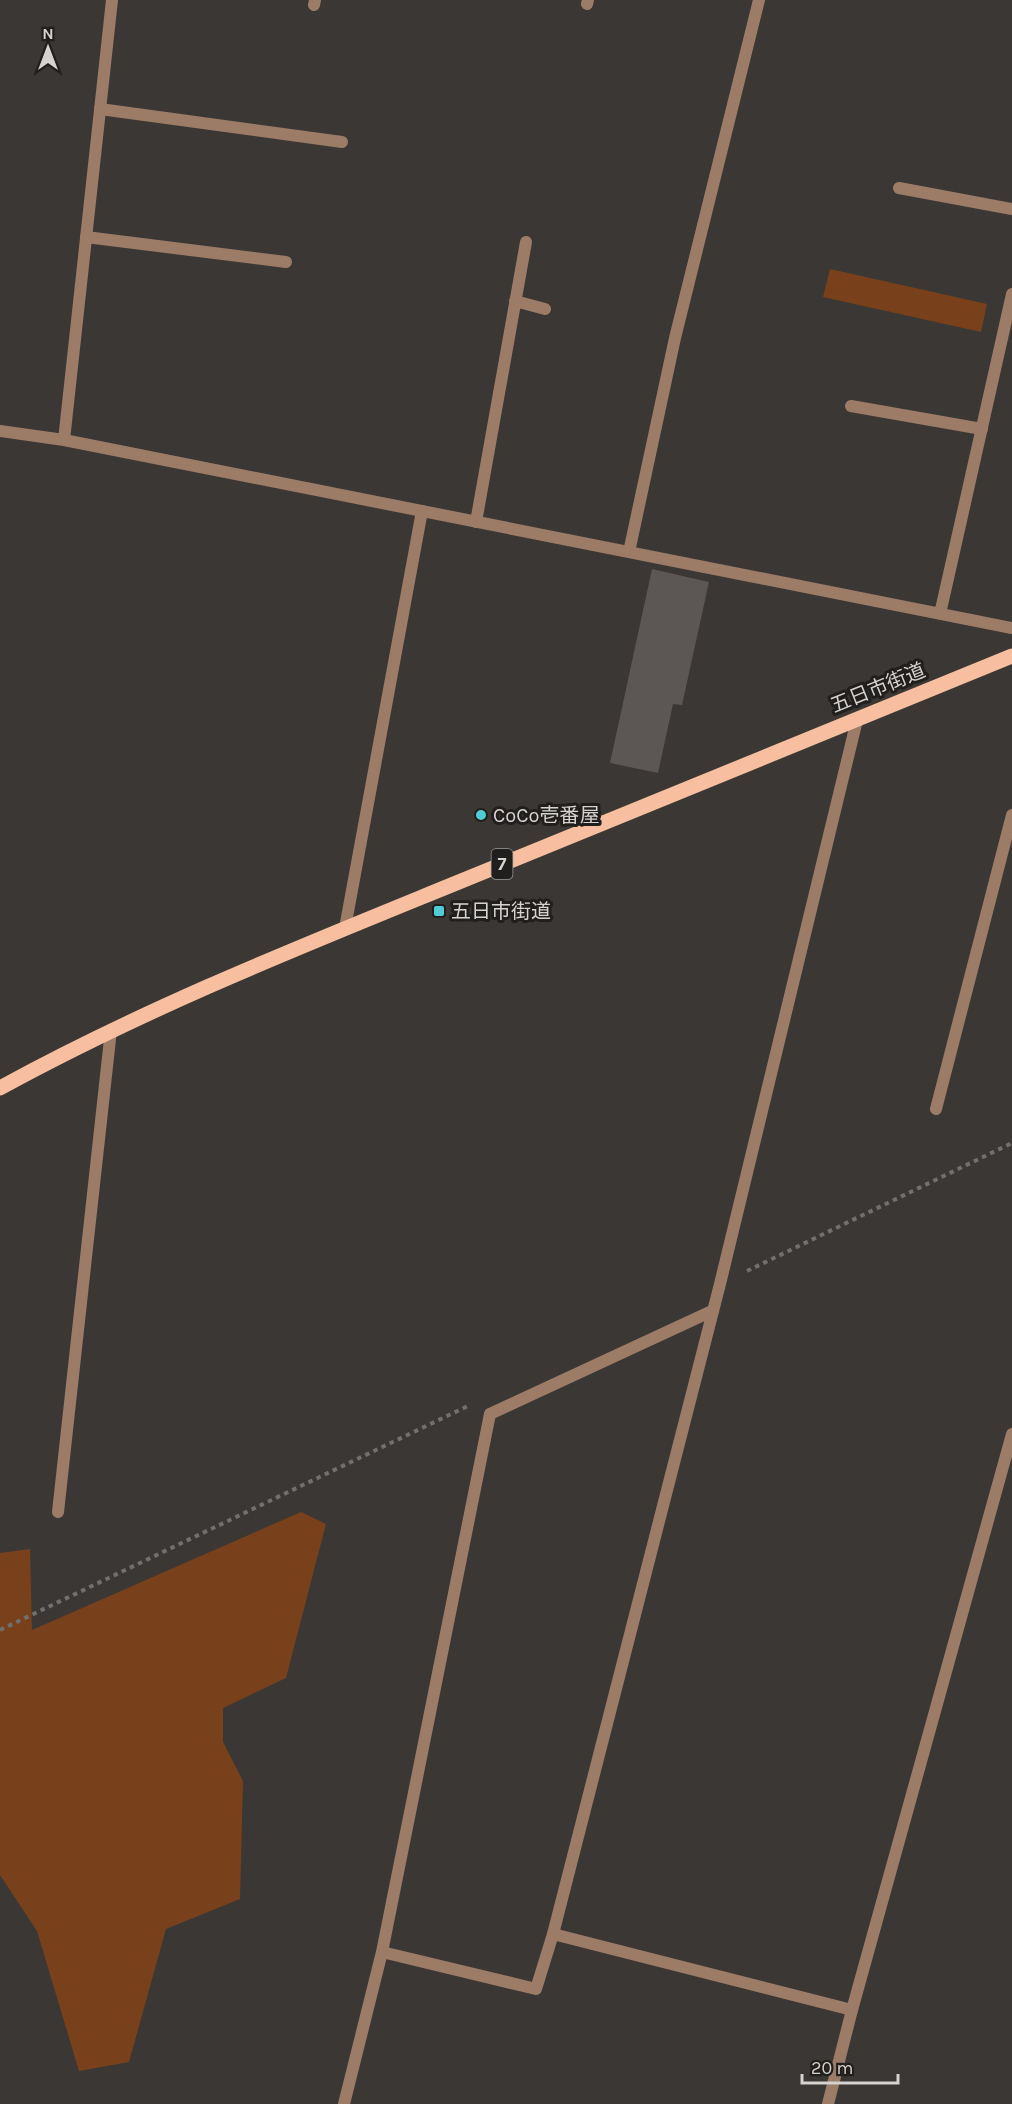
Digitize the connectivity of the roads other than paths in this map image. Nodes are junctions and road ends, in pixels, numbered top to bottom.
1 (112, 0) edge
2 (759, 0) edge
3 (100, 110) junction
4 (342, 142) dead end
5 (900, 188) dead end
6 (1012, 209) edge
7 (86, 237) junction
8 (526, 242) dead end
9 (286, 262) dead end
10 (1012, 294) edge
11 (515, 301) junction
12 (545, 309) dead end
13 (851, 406) dead end
14 (982, 429) junction
15 (0, 431) edge
16 (64, 440) junction
17 (422, 511) junction
18 (476, 522) junction
19 (629, 552) junction
20 (940, 614) junction
21 (1012, 628) edge
22 (1012, 656) edge
23 (857, 720) junction
24 (1012, 815) edge
25 (345, 928) junction
26 (111, 1030) junction
27 (0, 1088) edge
28 (936, 1109) dead end
29 (712, 1311) junction
30 (1012, 1434) edge
31 (58, 1512) dead end
32 (553, 1934) junction
33 (382, 1952) junction
34 (852, 2010) junction
35 (344, 2104) edge
36 (828, 2104) edge

1 - 3 street
2 - 19 street
3 - 4 street
3 - 7 street
5 - 6 street
7 - 9 street
7 - 16 street
8 - 11 street
10 - 14 street
11 - 12 street
11 - 18 street
13 - 14 street
14 - 20 street
15 - 16 street
16 - 17 street
17 - 18 street
17 - 25 street
18 - 19 street
19 - 20 street
20 - 21 street
22 - 23 main road, 五日市街道 / 7
23 - 25 main road, 五日市街道 / 7
23 - 29 street
24 - 28 street
25 - 26 main road, 五日市街道 / 7
26 - 27 main road, 五日市街道 / 7
26 - 31 street
29 - 32 street
29 - 33 street
30 - 34 street
32 - 33 street
32 - 34 street
33 - 35 street
34 - 36 street

